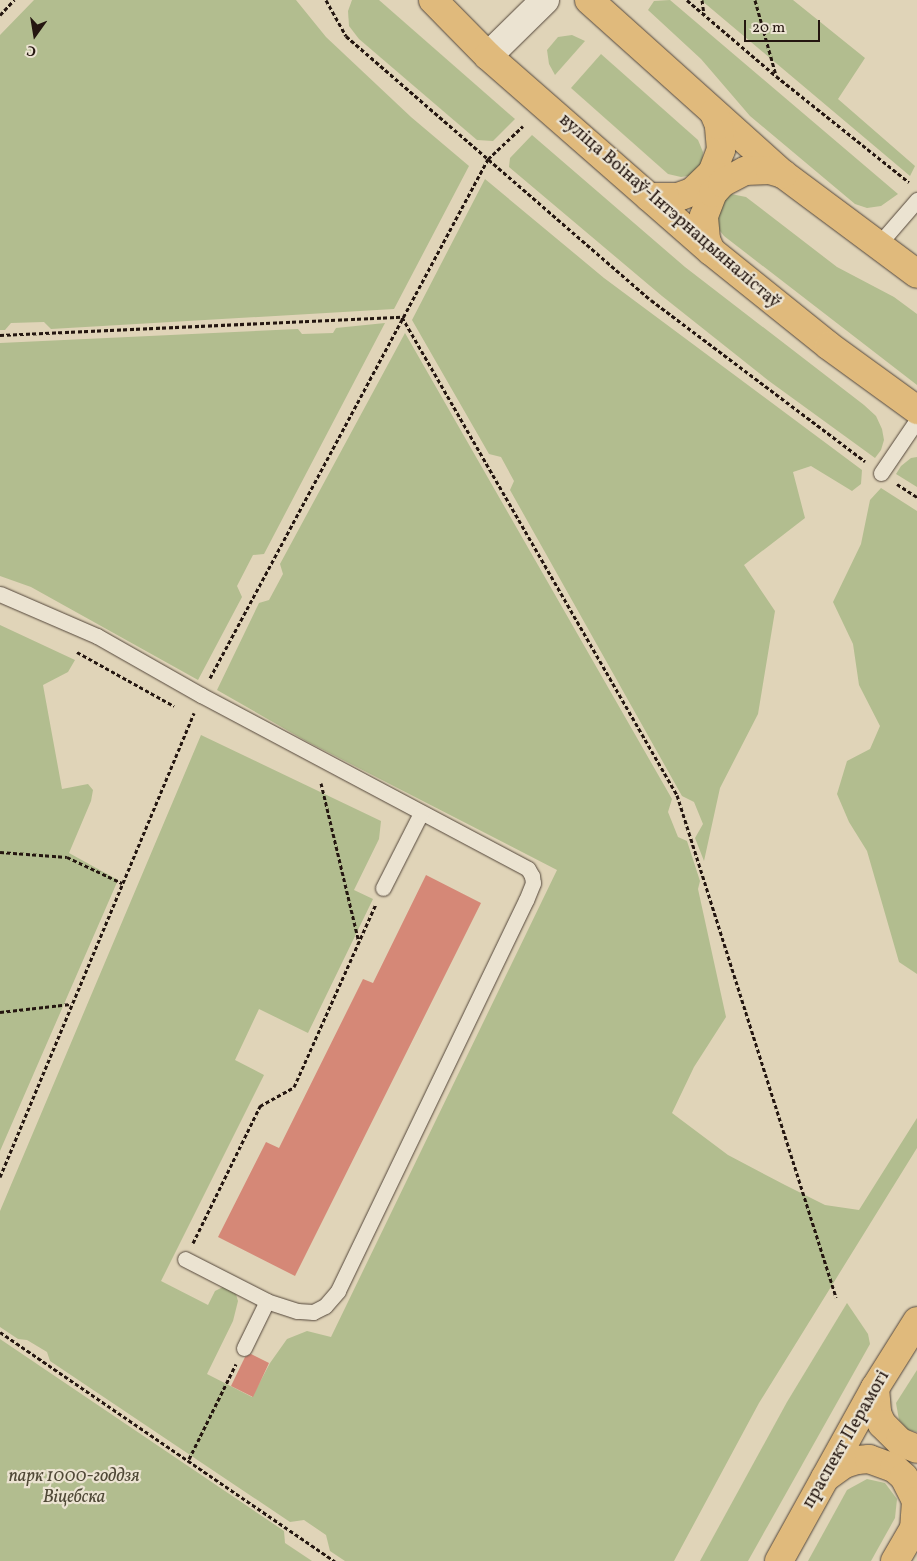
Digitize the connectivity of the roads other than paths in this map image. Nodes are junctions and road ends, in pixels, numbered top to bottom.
1 (433, 0) edge
2 (545, 0) edge
3 (589, 0) edge
4 (488, 56) junction
5 (714, 113) junction
6 (782, 174) junction
7 (649, 197) junction
8 (917, 200) edge
9 (878, 245) junction
10 (710, 251) junction
11 (917, 274) edge
12 (917, 410) edge
13 (917, 420) edge
14 (881, 473) road end
15 (0, 594) edge
16 (421, 813) junction
17 (383, 888) road end
18 (185, 1259) road end
19 (267, 1301) junction
20 (917, 1321) edge
21 (244, 1348) road end
22 (875, 1388) junction
23 (917, 1449) edge
24 (824, 1480) junction
25 (916, 1525) edge
26 (779, 1561) edge
27 (895, 1561) edge

1 - 4 main road, вуліца Воінаў-Інтэрнацыяналістаў
2 - 4 street
3 - 5 main road
4 - 7 main road, вуліца Воінаў-Інтэрнацыяналістаў
5 - 6 main road
5 - 7 main road
6 - 9 main road
6 - 10 main road
7 - 10 main road, вуліца Воінаў-Інтэрнацыяналістаў
8 - 9 lane
9 - 11 main road
10 - 12 main road, вуліца Воінаў-Інтэрнацыяналістаў
13 - 14 lane
15 - 16 lane
16 - 17 lane
16 - 19 lane
18 - 19 lane
19 - 21 lane
20 - 22 main road, праспект Перамогі
22 - 23 main road
22 - 24 main road, праспект Перамогі
24 - 25 main road
24 - 26 main road, праспект Перамогі
25 - 27 main road

